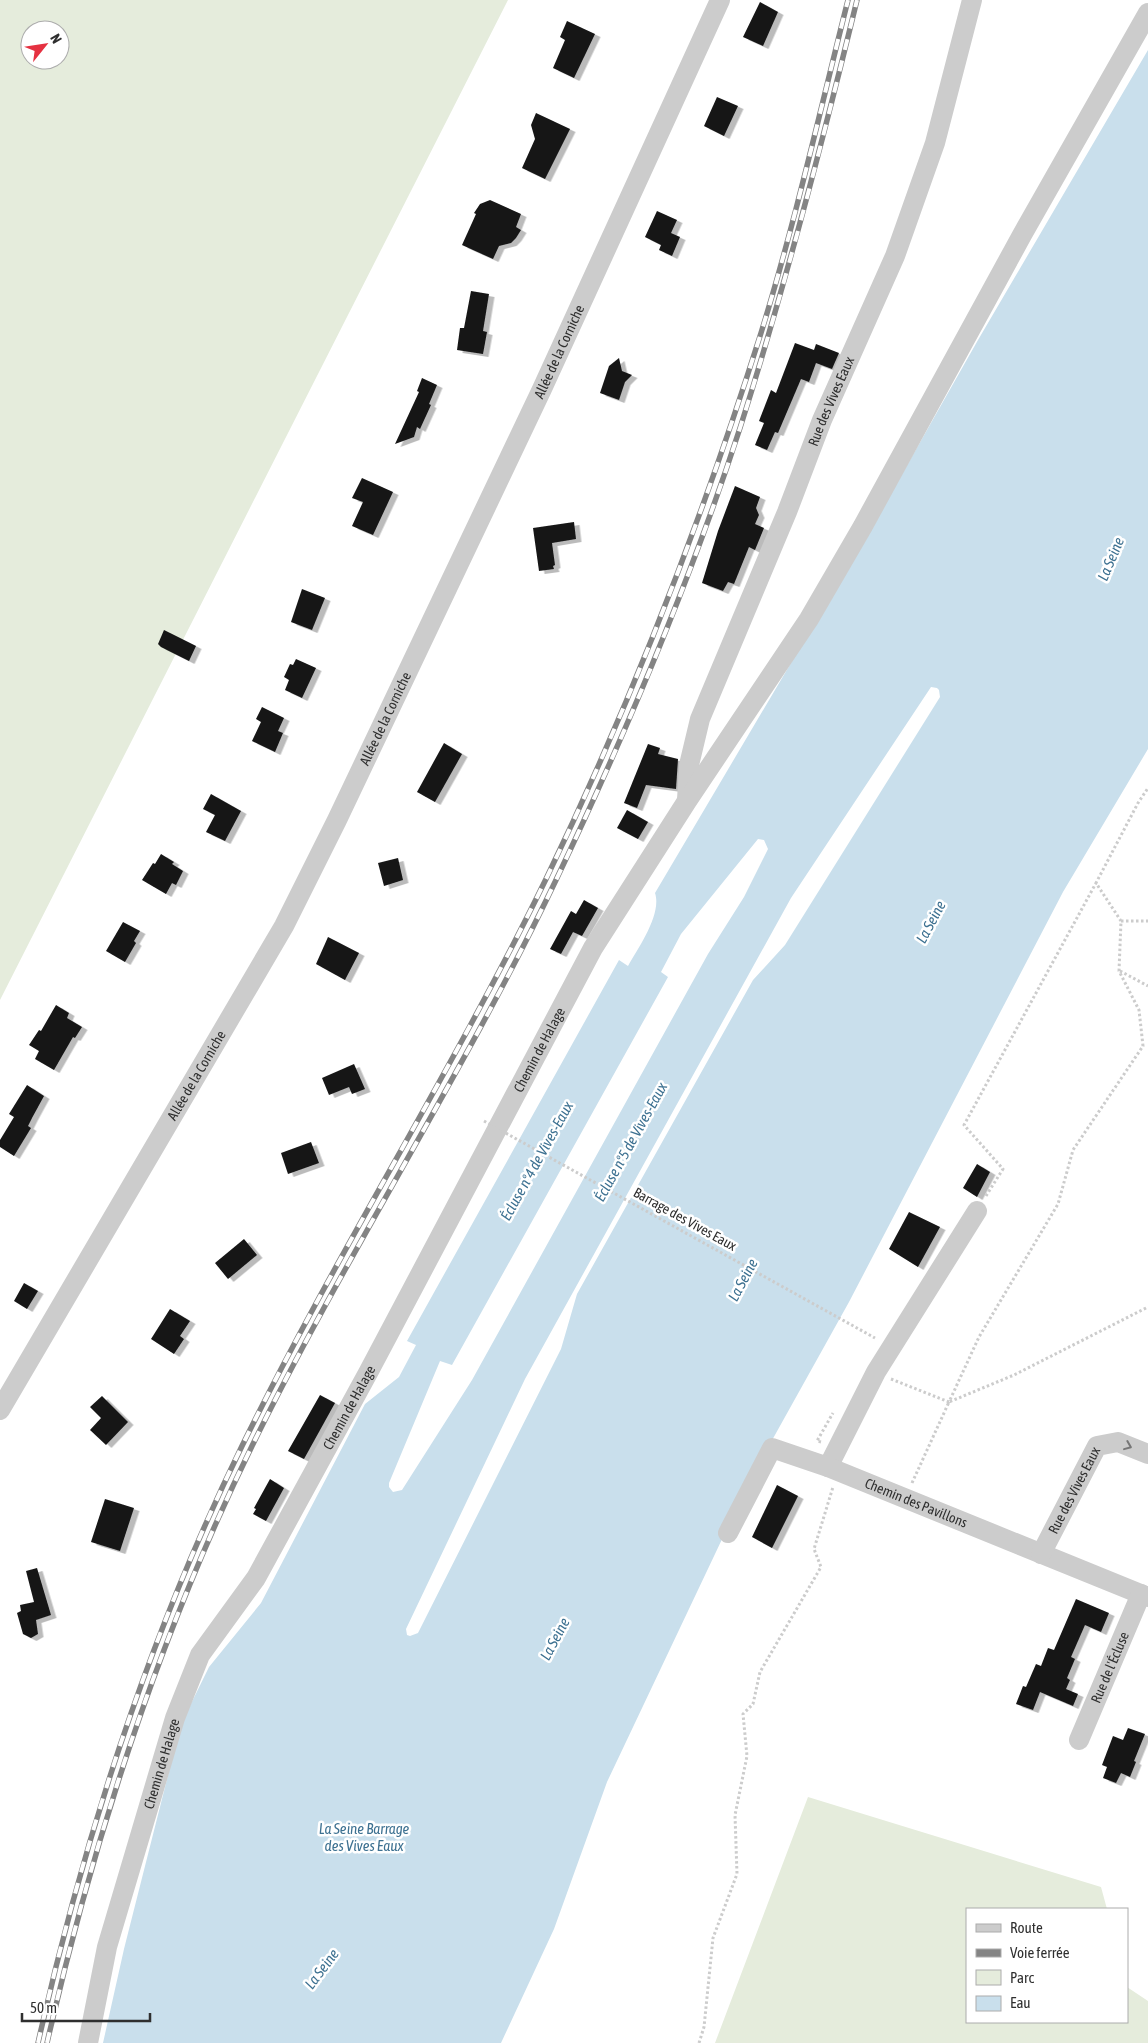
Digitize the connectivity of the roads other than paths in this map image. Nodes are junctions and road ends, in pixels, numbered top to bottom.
1 (720, 0) edge
2 (972, 0) edge
3 (1148, 13) edge
4 (687, 801) junction
5 (977, 1211) road end
6 (0, 1410) edge
7 (1148, 1454) edge
8 (833, 1469) junction
9 (728, 1533) dead end
10 (1042, 1554) junction
11 (1144, 1596) edge
12 (1079, 1740) dead end
13 (88, 2043) edge

1 - 6 street, Allée de la Corniche
2 - 4 street, Rue des Vives Eaux
3 - 4 street, Chemin de Halage
4 - 13 street, Chemin de Halage
5 - 8 street
10 -> 7 street, Rue des Vives Eaux
8 - 9 street, Chemin des Pavillons
8 - 10 street, Chemin des Pavillons
10 - 11 street, Chemin des Pavillons
11 - 12 street, Rue de l'Écluse

